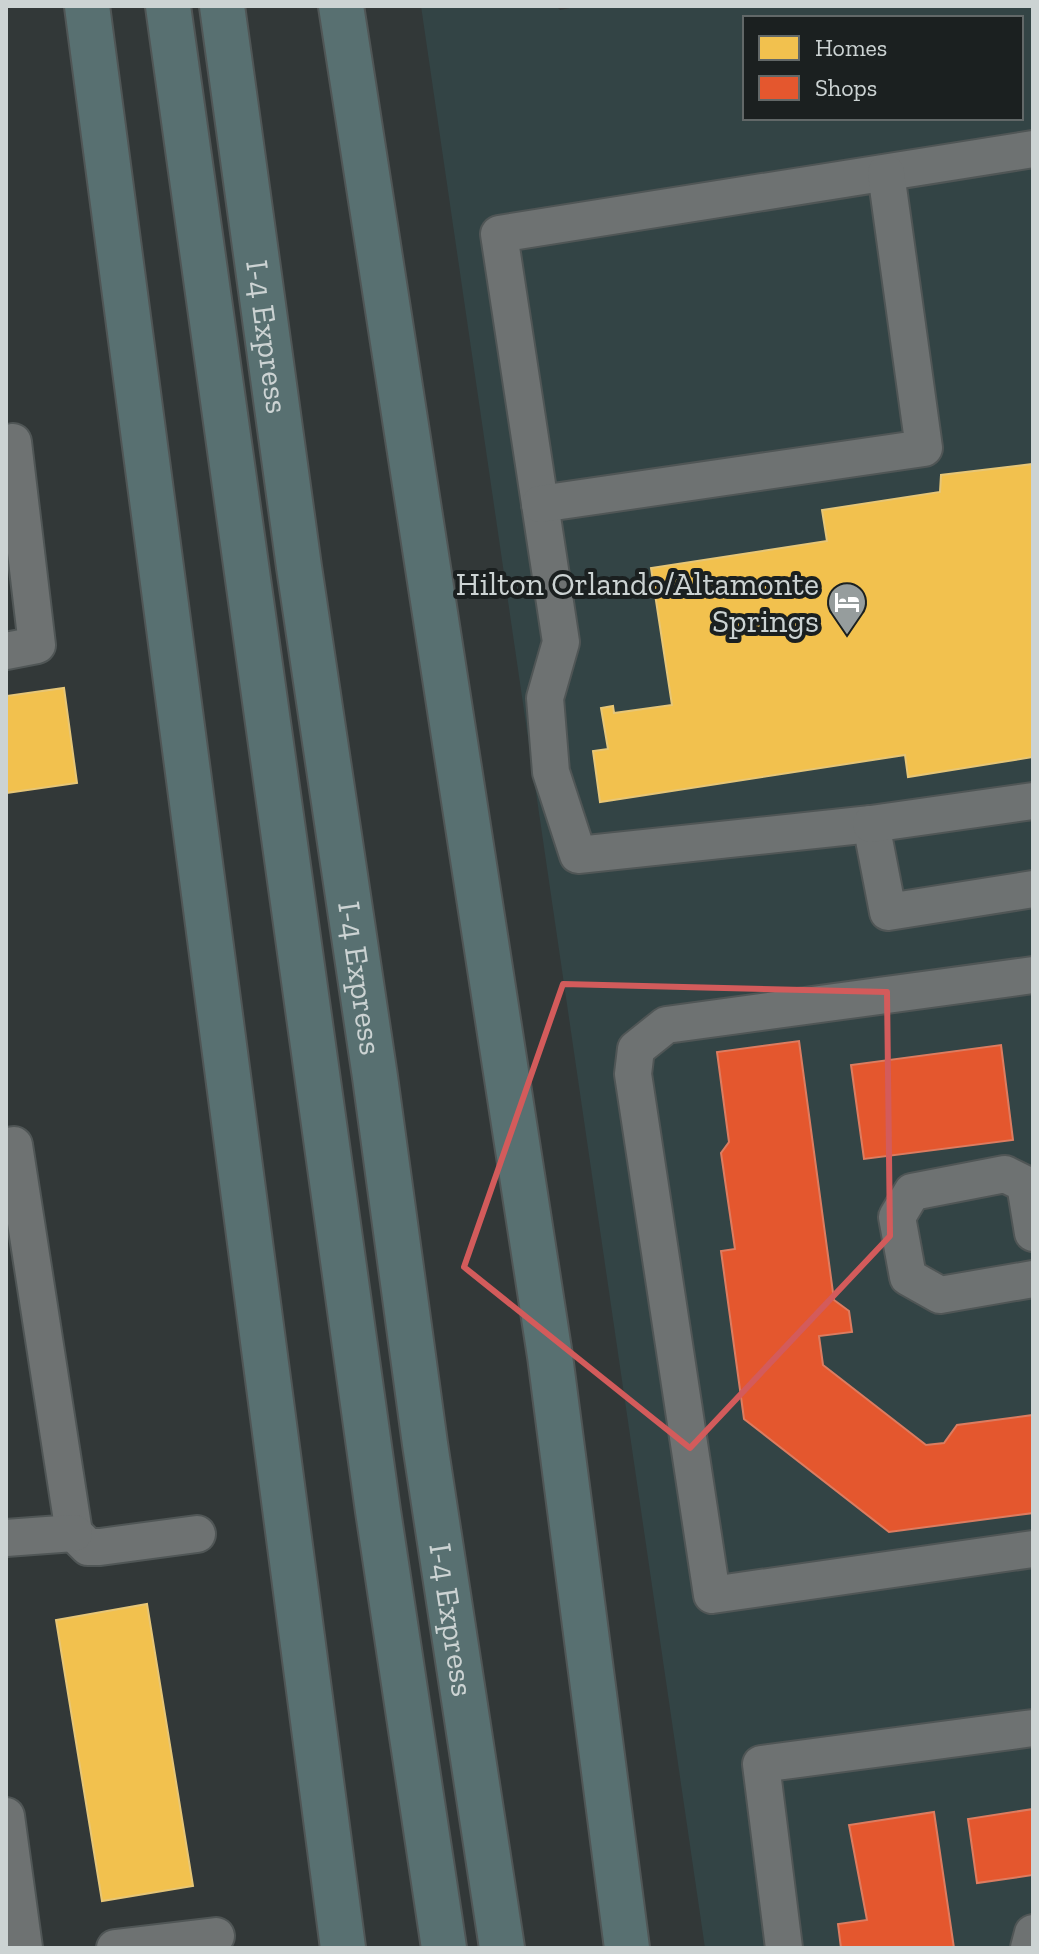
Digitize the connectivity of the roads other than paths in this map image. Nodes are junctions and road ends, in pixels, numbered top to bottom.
1 (87, 6) edge
2 (168, 6) edge
3 (222, 6) edge
4 (341, 6) edge
5 (1033, 149) edge
6 (886, 173) junction
7 (13, 442) dead end
8 (540, 504) junction
9 (6, 651) edge
10 (1033, 801) edge
11 (871, 824) junction
12 (1033, 889) edge
13 (1033, 975) edge
14 (6, 1146) edge
15 (1033, 1233) edge
16 (1033, 1279) edge
17 (74, 1533) junction
18 (197, 1534) dead end
19 (6, 1538) edge
20 (1033, 1549) edge
21 (1033, 1728) edge
22 (6, 1816) edge
23 (1033, 1933) edge
24 (216, 1936) dead end
25 (24, 1948) edge
26 (115, 1948) edge
27 (343, 1948) edge
28 (444, 1948) edge
29 (502, 1948) edge
30 (627, 1948) edge
31 (784, 1948) edge
32 (1029, 1948) edge

1 - 27 highway
2 - 28 highway, I-4 Express
3 - 29 highway, I-4 Express
4 - 30 highway
5 - 6 street
6 - 8 street
6 - 8 street
7 - 9 street
8 - 11 street
10 - 11 street
11 - 12 street
13 - 20 street
14 - 17 street
15 - 16 street
17 - 18 street
17 - 19 street
21 - 31 street
22 - 25 street
23 - 32 street
24 - 26 street

